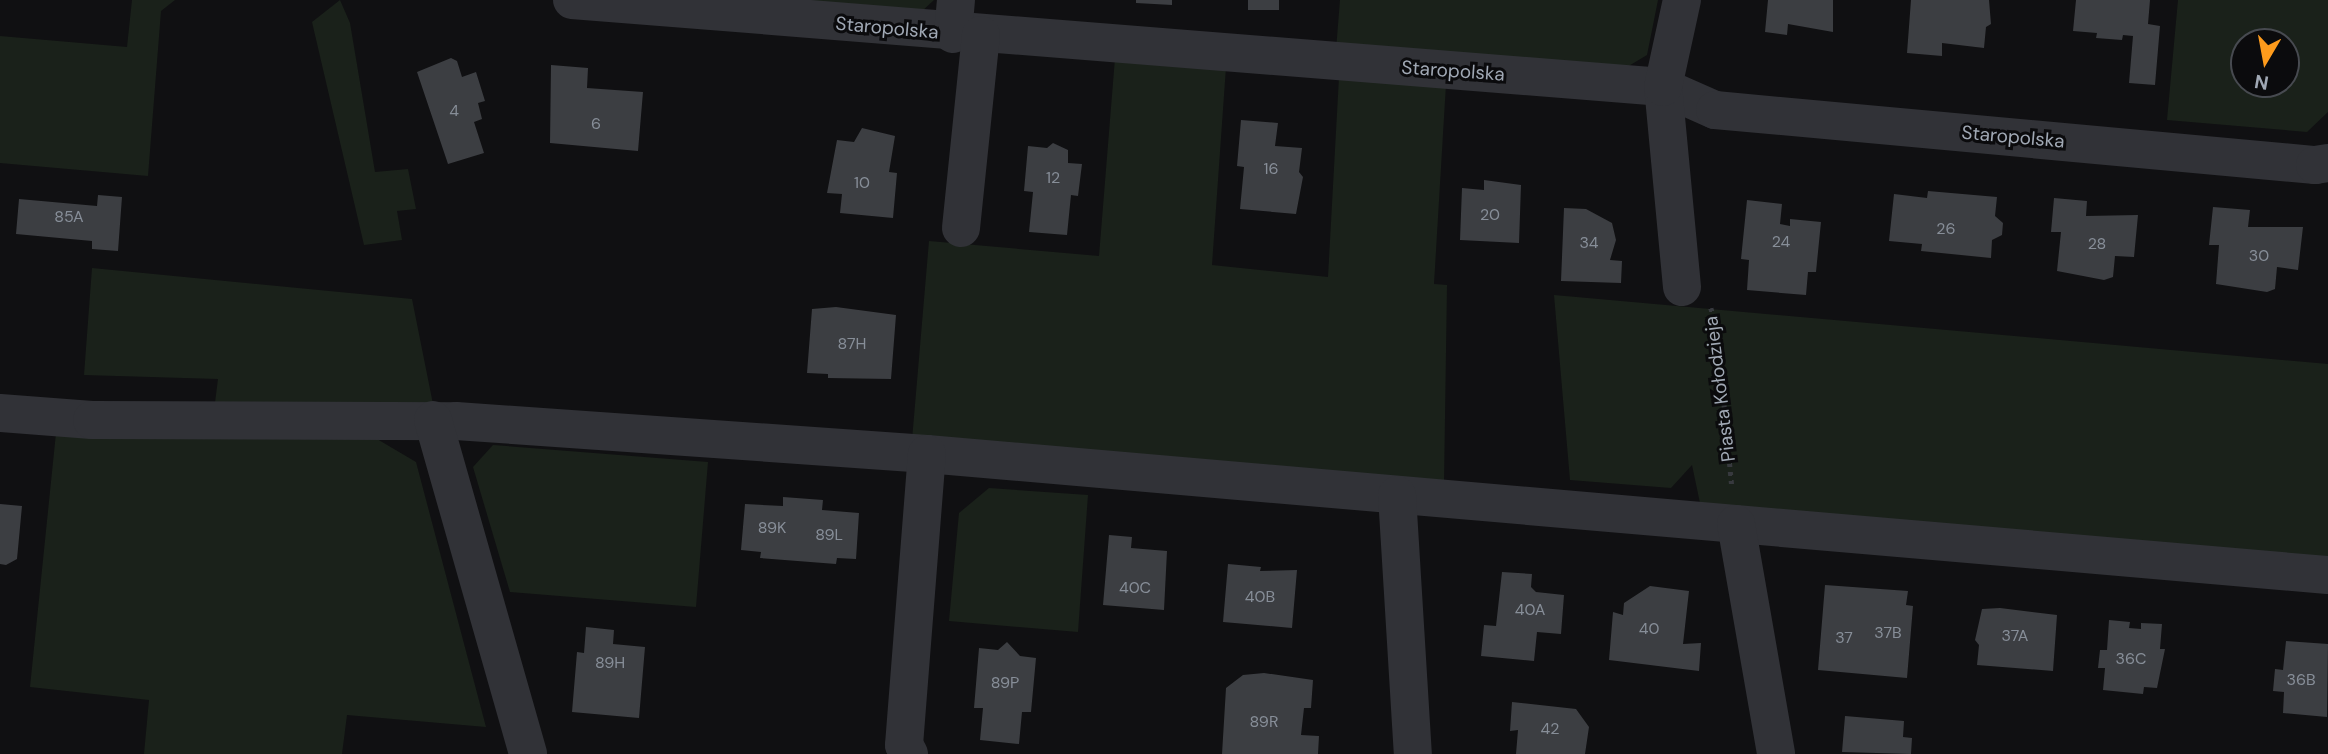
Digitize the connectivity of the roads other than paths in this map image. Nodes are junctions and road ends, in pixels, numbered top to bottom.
1 (572, 0) edge
2 (1682, 0) edge
3 (963, 23) edge
4 (1663, 87) junction
5 (2328, 163) edge
6 (961, 228) dead end
7 (1682, 287) road end
8 (0, 413) edge
9 (433, 420) junction
10 (928, 454) junction
11 (1397, 495) junction
12 (1736, 524) junction
13 (2328, 576) edge
14 (528, 754) edge
15 (909, 754) edge
16 (1413, 754) edge
17 (1776, 754) edge

1 - 3 street, Staropolska
2 - 4 street
3 - 4 street, Staropolska
3 - 6 street
4 - 5 street, Staropolska
4 - 7 street
8 - 9 street
9 - 10 street
9 - 14 street
10 - 11 street
10 - 15 street
11 - 12 street
11 - 16 street
12 - 13 street
12 - 17 street

